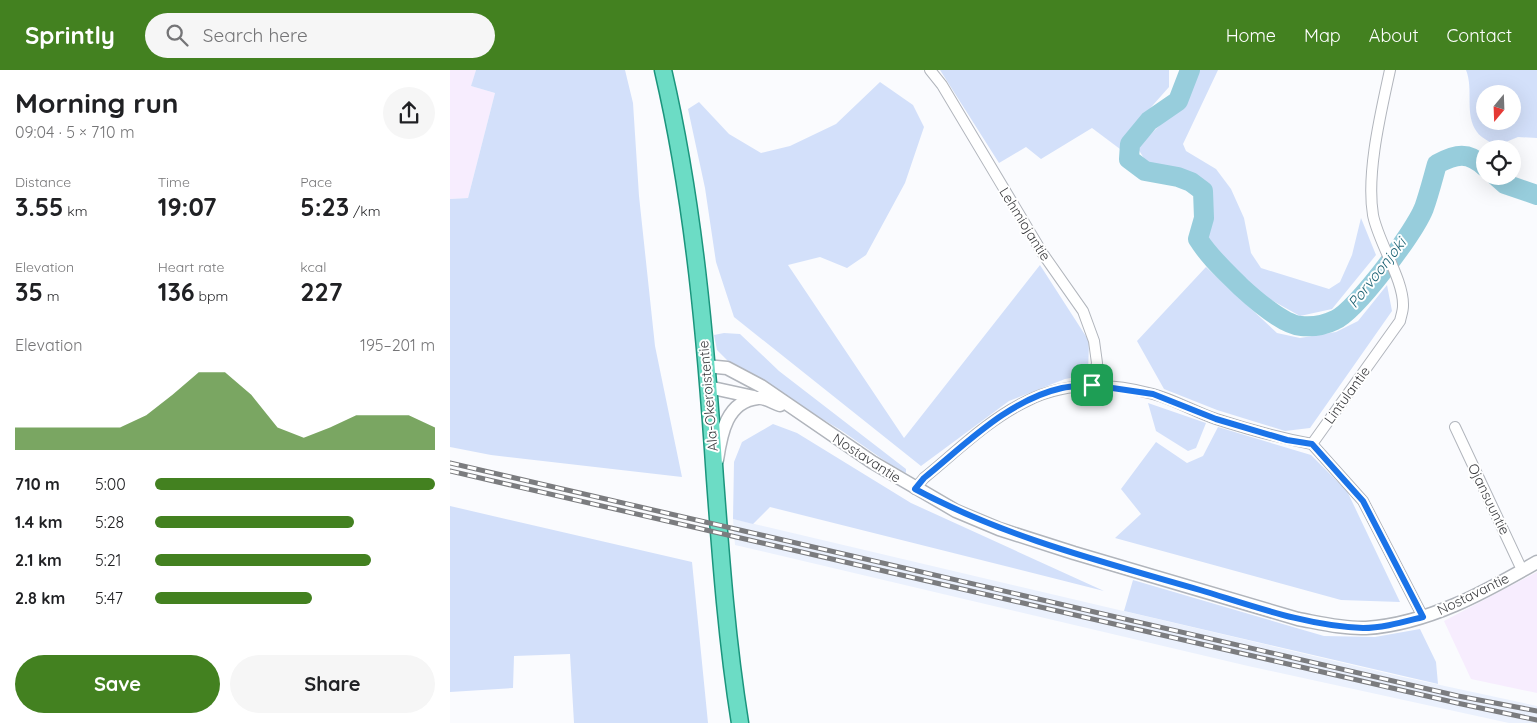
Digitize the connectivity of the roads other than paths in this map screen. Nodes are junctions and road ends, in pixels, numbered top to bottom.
1 (663, 70) edge
2 (930, 70) edge
3 (1390, 70) edge
4 (706, 366) junction
5 (1092, 385) junction
6 (708, 387) junction
7 (759, 397) junction
8 (794, 410) junction
9 (1456, 427) dead end
10 (1312, 444) junction
11 (715, 478) junction
12 (915, 489) junction
13 (1537, 562) edge
14 (1522, 570) junction
15 (1423, 617) junction
16 (740, 723) edge

1 - 4 main road, Ala-Okeroistentie
2 - 5 street, Lehmiojantie
3 - 10 street, Lintulantie
4 - 6 main road, Ala-Okeroistentie
4 - 8 street, Nostavantie
5 - 10 street
5 - 12 street
6 - 7 street, Nostavantie
6 - 11 main road, Ala-Okeroistentie
7 - 8 street, Nostavantie
7 - 11 street
8 - 12 street, Nostavantie
9 - 14 street, Ojansuuntie
10 - 15 street
11 - 16 main road, Ala-Okeroistentie
12 - 15 street, Nostavantie
13 - 14 street, Nostavantie
14 - 15 street, Nostavantie

